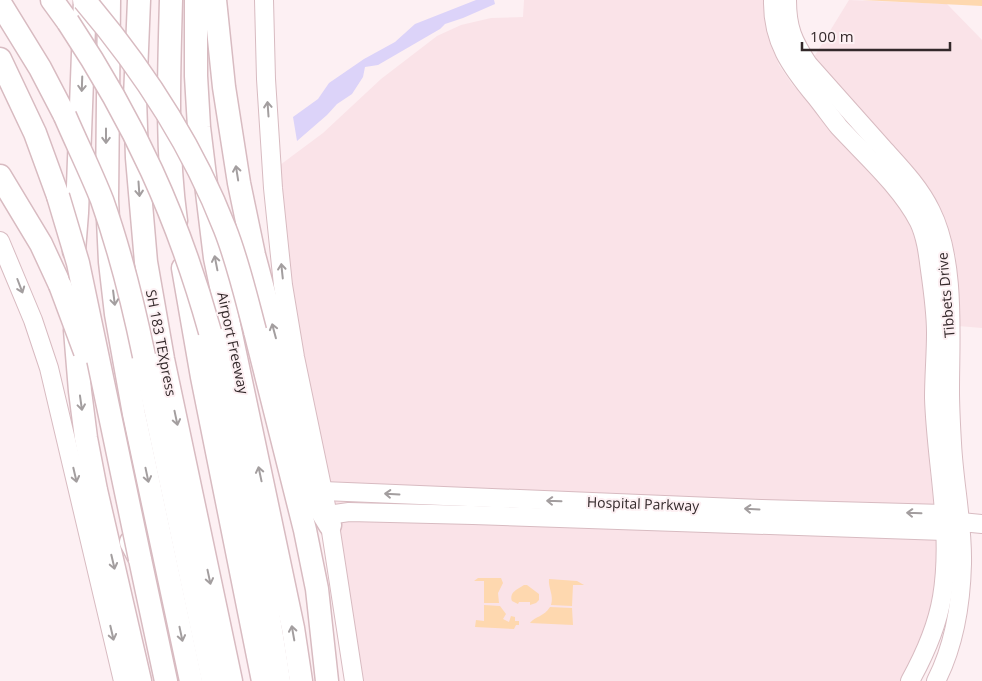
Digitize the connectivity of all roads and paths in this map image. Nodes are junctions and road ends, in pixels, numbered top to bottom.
1 (52, 0) edge
2 (84, 0) edge
3 (109, 0) edge
4 (139, 0) edge
5 (171, 0) edge
6 (196, 0) edge
7 (215, 0) edge
8 (264, 0) edge
9 (774, 0) edge
10 (787, 0) edge
11 (0, 3) edge
12 (0, 59) edge
13 (816, 85) junction
14 (0, 176) edge
15 (0, 241) edge
16 (943, 370) junction
17 (323, 491) junction
18 (329, 520) junction
19 (961, 522) junction
20 (944, 523) junction
21 (982, 524) edge
22 (140, 559) junction
23 (923, 659) junction
24 (942, 664) junction
25 (123, 681) edge
26 (140, 681) edge
27 (166, 681) edge
28 (190, 681) edge
29 (213, 681) edge
30 (231, 681) edge
31 (263, 681) edge
32 (279, 681) edge
33 (301, 681) edge
34 (327, 681) edge
35 (354, 681) edge
36 (910, 681) edge
37 (936, 681) edge

1 - 32 highway, bridge
2 -> 26 highway
2 - 34 highway, bridge
3 -> 28 highway
4 -> 30 highway, SH 183 TEXpress
5 - 31 highway
33 -> 6 highway, Airport Freeway
18 -> 7 highway
17 -> 8 street
9 - 13 street, Tibbets Drive
10 - 13 street, Tibbets Drive
11 - 29 highway, bridge
12 - 22 highway, bridge
13 - 16 street, Tibbets Drive
14 - 22 highway, bridge
15 -> 25 street
16 - 19 street, Tibbets Drive
16 - 20 street, Tibbets Drive
17 - 18 street
20 -> 17 street, Hospital Parkway
18 - 20 street, Hospital Parkway
18 - 35 street
19 - 20 street, Hospital Parkway
19 - 21 street, Hospital Parkway
19 - 24 street, Tibbets Drive
20 - 23 street, Tibbets Drive
22 - 27 highway
23 - 24 street
23 - 36 street, Tibbets Drive
24 - 37 street, Tibbets Drive

